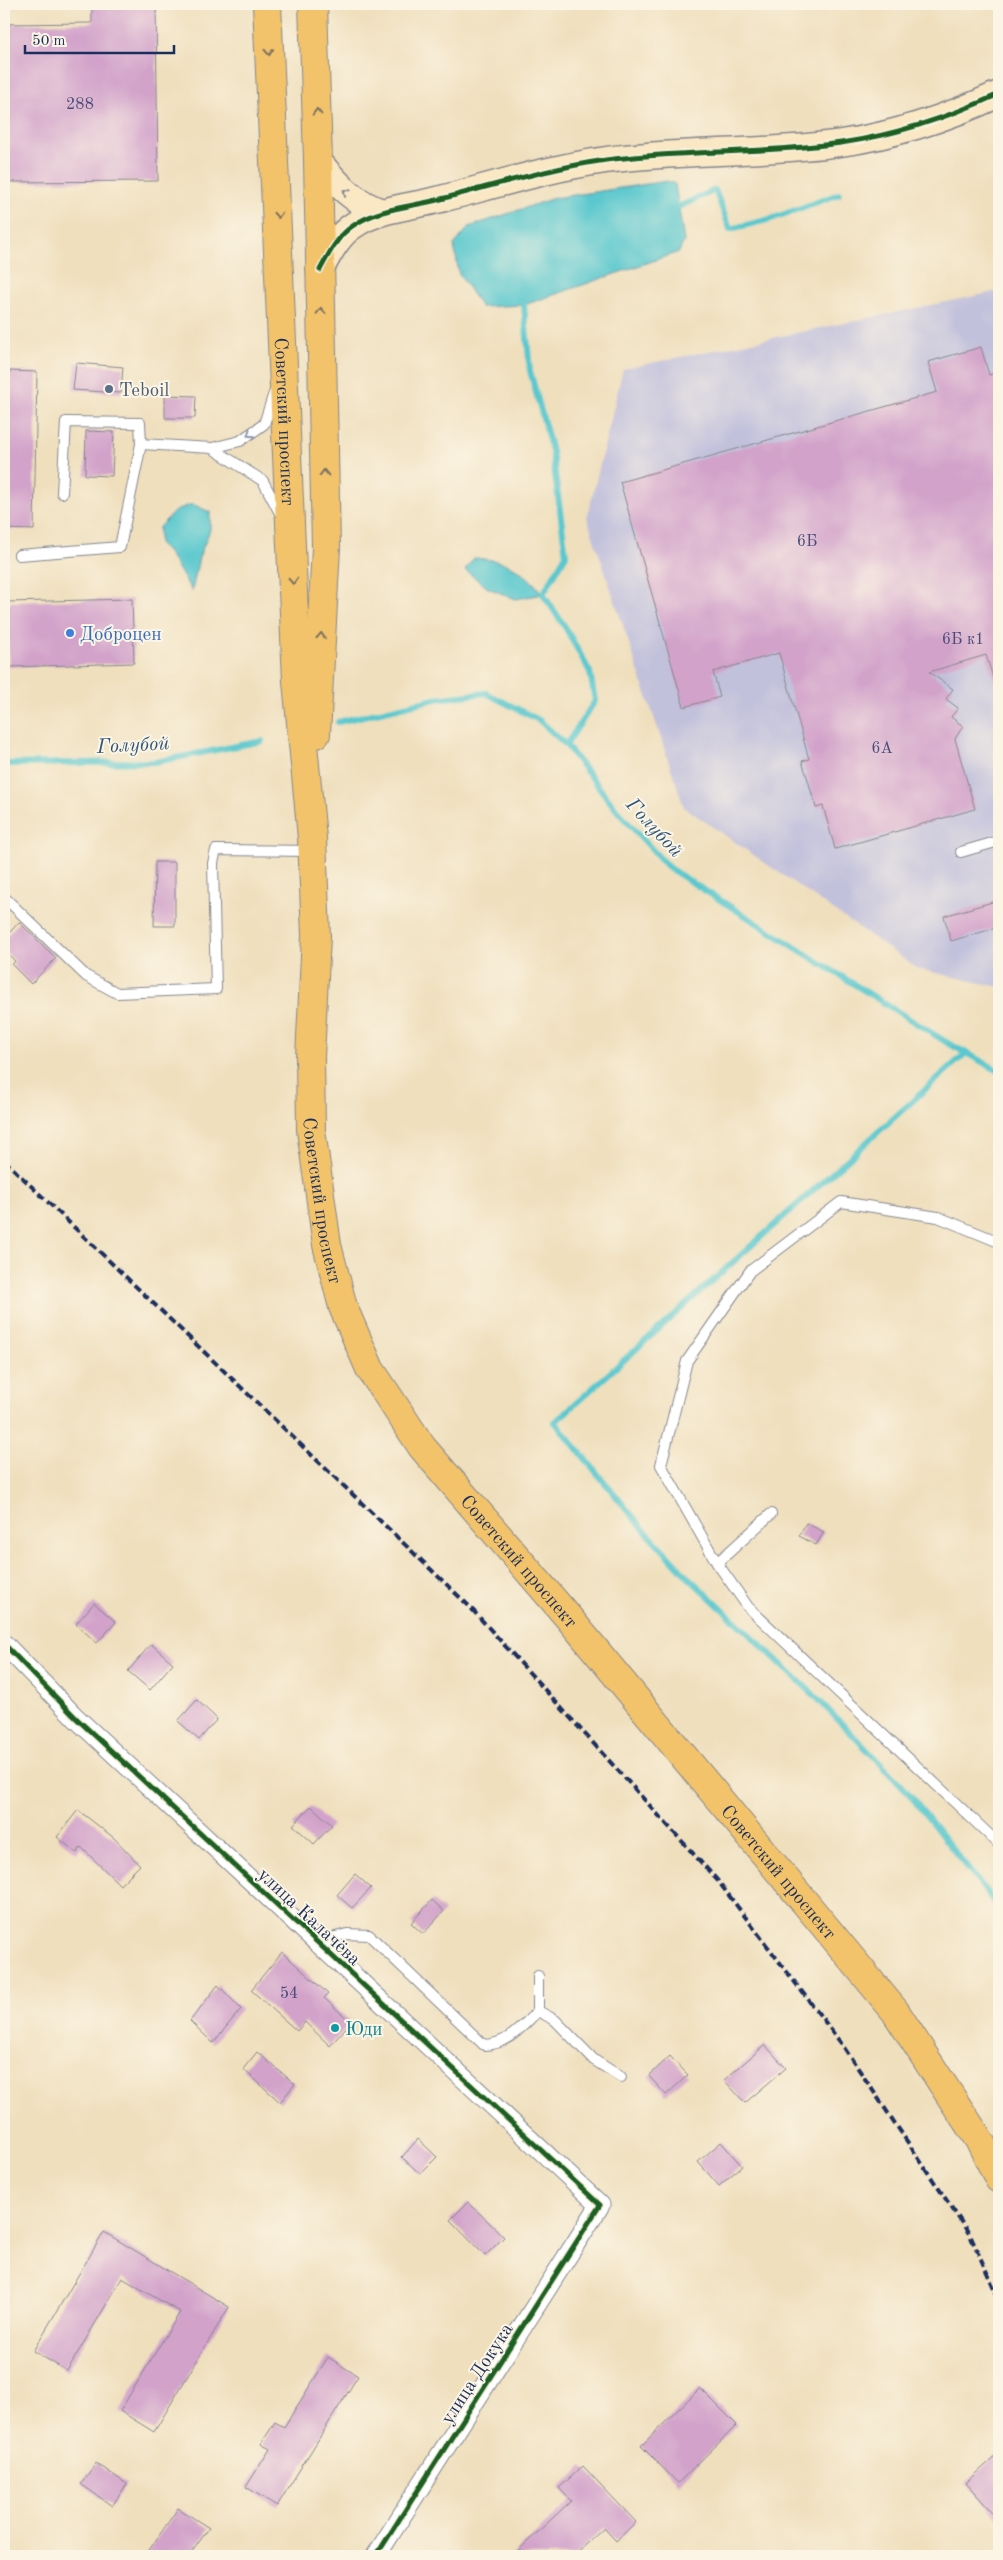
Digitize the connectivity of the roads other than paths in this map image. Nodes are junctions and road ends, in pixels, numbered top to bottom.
1 (267, 4) edge
2 (313, 4) edge
3 (999, 94) edge
4 (318, 160) junction
5 (382, 212) junction
6 (320, 270) junction
7 (283, 360) junction
8 (141, 444) junction
9 (212, 448) junction
10 (62, 493) dead end
11 (290, 532) junction
12 (19, 555) dead end
13 (999, 841) edge
14 (312, 844) junction
15 (961, 852) dead end
16 (4, 896) edge
17 (999, 1242) edge
18 (770, 1514) dead end
19 (717, 1563) junction
20 (4, 1644) edge
21 (999, 1844) edge
22 (315, 1942) junction
23 (538, 1976) dead end
24 (538, 2010) junction
25 (621, 2077) dead end
26 (999, 2178) edge
27 (600, 2205) joint
28 (376, 2556) edge

1 -> 7 main road, Советский проспект
4 -> 2 main road, Советский проспект
3 - 5 street
5 -> 4 street
4 - 6 main road, Советский проспект
5 - 6 street
14 -> 6 main road, Советский проспект
7 -> 9 lane
7 - 11 main road, Советский проспект
8 - 9 lane
8 - 10 lane
8 - 12 lane
9 - 11 lane
11 -> 14 main road, Советский проспект
13 - 15 lane
14 - 16 lane
14 - 26 main road, Советский проспект
17 - 19 lane
18 - 19 lane
19 - 21 lane
20 - 22 street, улица Калачёва
22 - 24 lane
22 - 27 street, улица Калачёва
23 - 24 lane
24 - 25 lane
27 - 28 street, улица Докука

